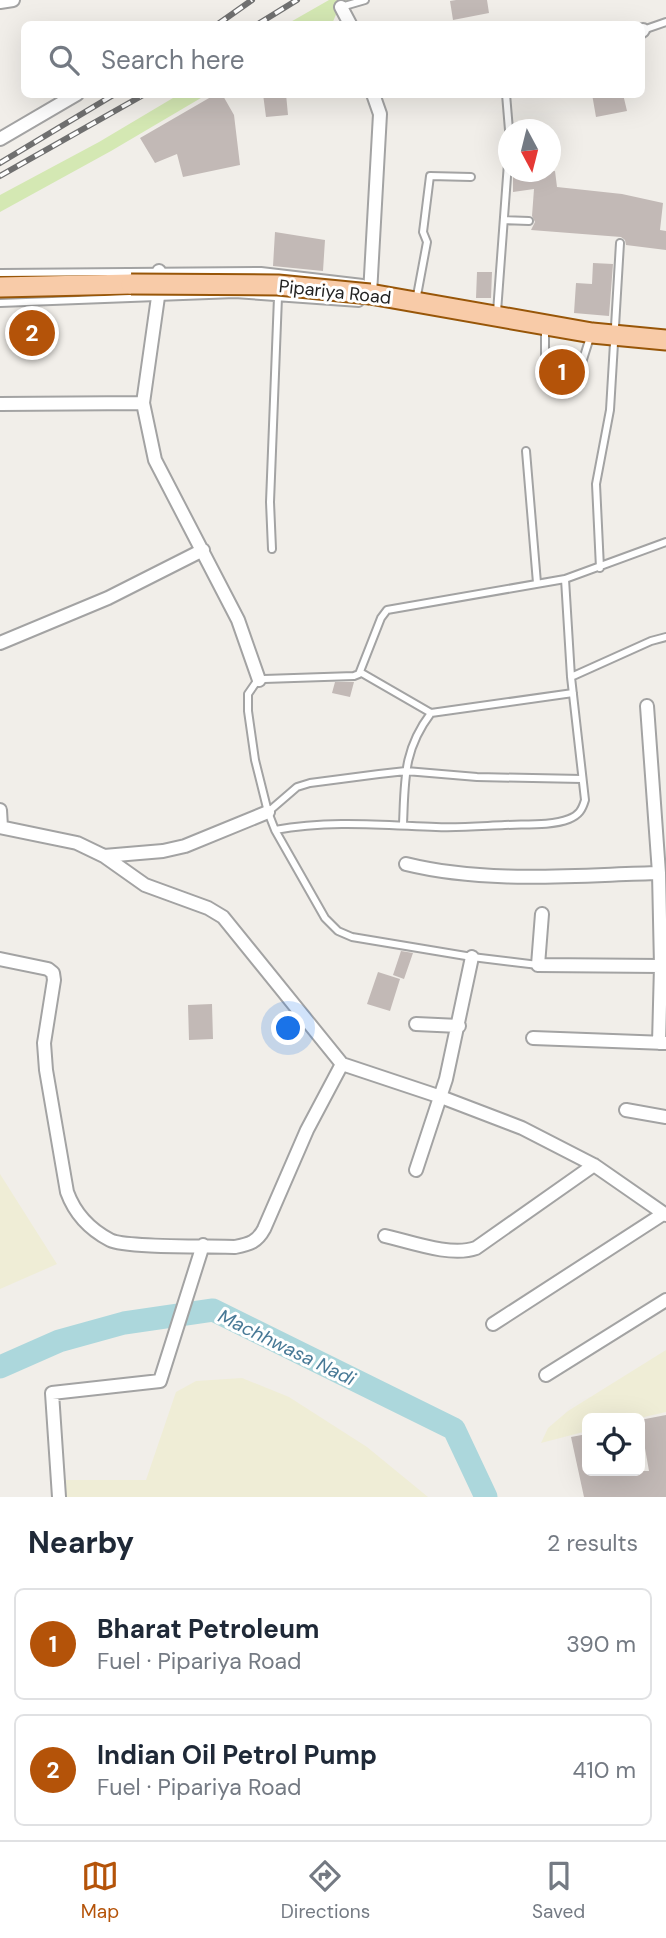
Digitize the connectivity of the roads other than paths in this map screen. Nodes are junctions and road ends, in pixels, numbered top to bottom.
1 (13, 0) edge
2 (365, 0) edge
3 (0, 2) edge
4 (341, 7) joint
5 (349, 21) edge
6 (666, 22) edge
7 (645, 29) edge
8 (70, 98) edge
9 (374, 98) edge
10 (506, 98) edge
11 (508, 119) edge
12 (0, 139) edge
13 (471, 177) dead end
14 (507, 182) edge
15 (504, 220) junction
16 (529, 221) dead end
17 (620, 243) dead end
18 (159, 271) junction
19 (0, 273) edge
20 (278, 273) junction
21 (0, 287) edge
22 (370, 294) junction
23 (159, 297) junction
24 (278, 297) junction
25 (0, 303) edge
26 (416, 303) junction
27 (496, 318) junction
28 (545, 325) junction
29 (592, 332) junction
30 (614, 336) junction
31 (666, 340) edge
32 (545, 363) junction
33 (580, 369) junction
34 (143, 403) junction
35 (0, 404) edge
36 (526, 451) dead end
37 (666, 542) edge
38 (272, 549) dead end
39 (203, 550) junction
40 (600, 568) junction
41 (565, 579) junction
42 (537, 583) junction
43 (666, 637) edge
44 (0, 643) edge
45 (360, 672) junction
46 (571, 677) junction
47 (260, 680) junction
48 (573, 693) junction
49 (647, 706) dead end
50 (431, 713) junction
51 (407, 771) junction
52 (582, 779) junction
53 (0, 810) edge
54 (268, 812) junction
55 (403, 824) junction
56 (1, 827) edge
57 (275, 830) junction
58 (104, 856) junction
59 (405, 864) dead end
60 (659, 873) junction
61 (542, 914) dead end
62 (472, 957) junction
63 (0, 959) edge
64 (538, 965) junction
65 (661, 966) junction
66 (416, 1024) dead end
67 (459, 1026) junction
68 (533, 1038) dead end
69 (663, 1043) edge
70 (342, 1064) junction
71 (441, 1097) junction
72 (626, 1110) dead end
73 (666, 1117) edge
74 (594, 1165) junction
75 (416, 1170) dead end
76 (665, 1214) edge
77 (385, 1236) dead end
78 (203, 1245) junction
79 (666, 1300) edge
80 (494, 1324) dead end
81 (545, 1375) dead end
82 (59, 1497) edge

1 - 3 street
2 - 4 lane
4 - 5 street
6 - 7 lane
8 - 12 street
9 - 22 street
10 - 11 lane
13 - 26 lane
14 - 15 lane
15 - 16 lane
15 - 27 lane
17 - 30 lane
18 - 19 lane
18 - 20 lane
18 - 23 street
20 - 22 lane
20 - 24 street
21 - 22 main road, Pipariya Road, bridge
22 - 24 lane
22 - 26 main road, Pipariya Road
23 - 24 lane
23 - 25 lane
23 - 34 street
24 - 38 lane
26 - 27 main road, Pipariya Road
27 - 28 main road, Pipariya Road
28 - 29 main road, Pipariya Road
28 - 32 lane
29 - 30 main road, Pipariya Road
29 - 33 lane
30 - 31 main road, Pipariya Road
30 - 40 lane
32 - 33 lane
32 - 33 lane
34 - 35 street
34 - 39 street
36 - 42 lane
37 - 40 lane
39 - 44 street
39 - 47 street
40 - 41 lane
41 - 42 lane
41 - 46 lane
42 - 45 lane
43 - 46 lane
45 - 47 lane
45 - 50 lane
46 - 48 lane
47 - 54 lane
48 - 50 lane
48 - 52 lane
49 - 60 street
50 - 51 lane
51 - 52 lane
51 - 54 lane
51 - 55 lane
52 - 55 lane
53 - 56 street
54 - 57 lane
54 - 58 street
55 - 57 lane
56 - 58 street
57 - 62 lane
58 - 70 street
59 - 60 street
60 - 65 street
61 - 64 street
62 - 64 lane
62 - 67 street
63 - 78 street
64 - 65 street
65 - 69 street
66 - 67 street
67 - 71 street
68 - 69 street
70 - 71 street
70 - 78 street
71 - 74 street
71 - 75 street
72 - 73 street
74 - 76 street
74 - 77 street
76 - 80 street
78 - 82 street
79 - 81 street

